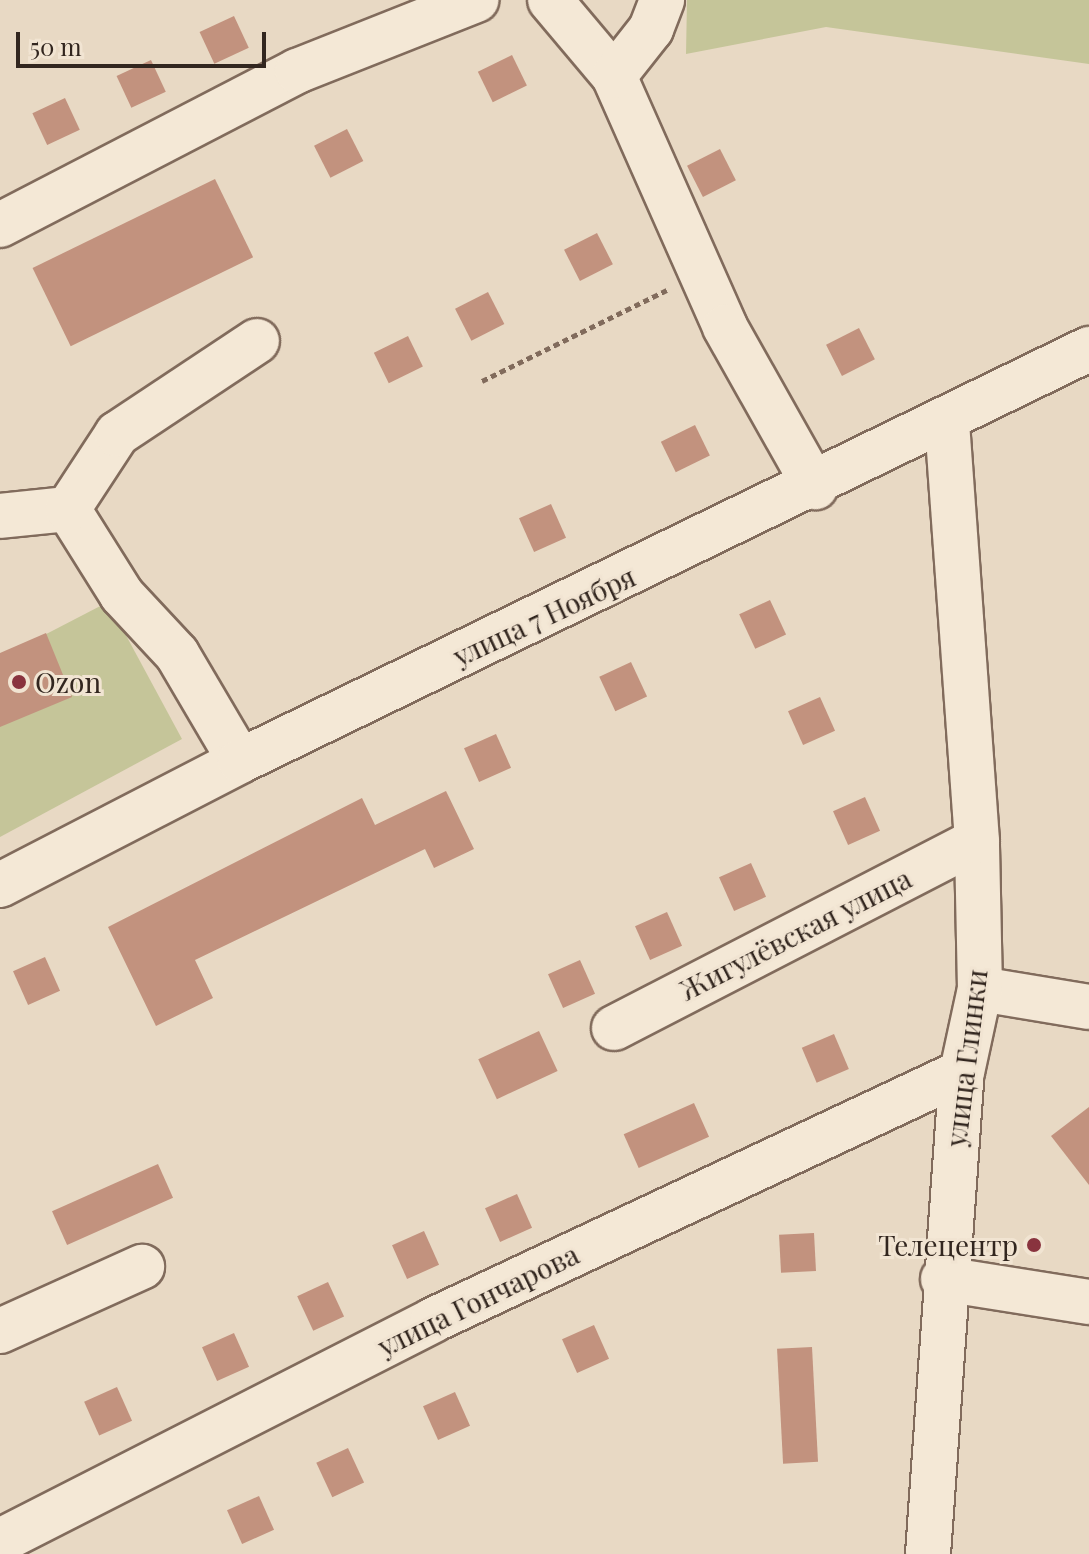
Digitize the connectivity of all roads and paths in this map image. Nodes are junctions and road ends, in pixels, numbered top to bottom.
1 (476, 0) edge
2 (550, 0) edge
3 (662, 0) edge
4 (614, 76) junction
5 (0, 225) edge
6 (701, 274) junction
7 (257, 341) dead end
8 (1089, 349) edge
9 (482, 381) dead end
10 (947, 418) junction
11 (815, 487) junction
12 (68, 509) junction
13 (0, 516) edge
14 (240, 761) junction
15 (977, 841) junction
16 (0, 885) edge
17 (980, 989) junction
18 (1089, 1007) edge
19 (614, 1028) dead end
20 (962, 1072) junction
21 (142, 1267) dead end
22 (943, 1279) junction
23 (1089, 1302) edge
24 (0, 1331) edge
25 (0, 1541) edge
26 (928, 1554) edge

1 - 5 street
2 - 4 street
3 - 4 street
4 - 6 street
6 - 9 path
6 - 11 street
7 - 12 street
8 - 10 street, улица 7 Ноября
10 - 11 street, улица 7 Ноября
10 - 15 street, улица Глинки
11 - 14 street, улица 7 Ноября
12 - 13 street
12 - 14 street
14 - 16 street, улица 7 Ноября
15 - 17 street, улица Глинки
15 - 19 street, Жигулёвская улица
17 - 18 street
17 - 20 street, улица Глинки
20 - 22 street, улица Глинки
20 - 25 street, улица Гончарова
21 - 24 street
22 - 23 street
22 - 26 street, улица Глинки

